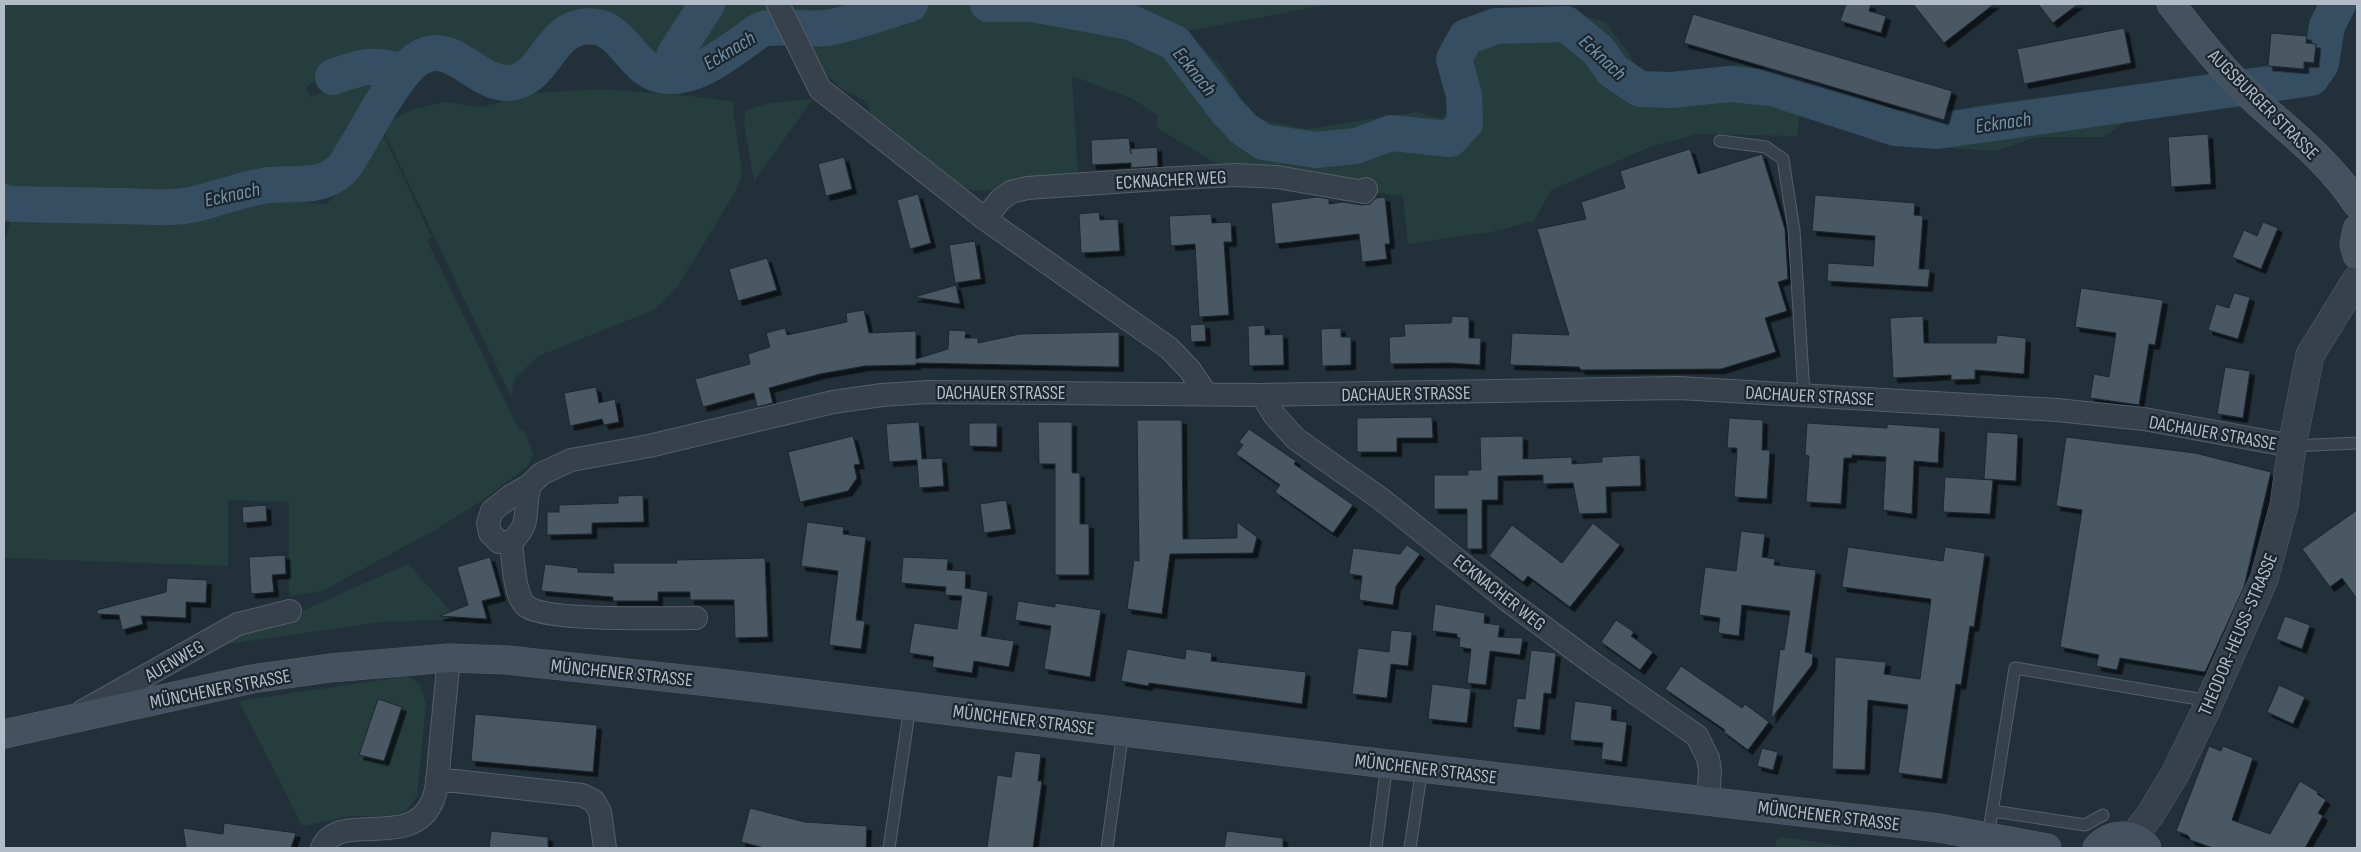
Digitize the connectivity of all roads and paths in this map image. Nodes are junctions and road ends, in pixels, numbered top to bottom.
1 (778, 4) edge
2 (2171, 4) edge
3 (1720, 141) dead end
4 (1366, 189) dead end
5 (2357, 204) edge
6 (985, 219) junction
7 (2357, 229) edge
8 (2357, 255) edge
9 (2357, 279) edge
10 (1206, 394) junction
11 (1804, 394) junction
12 (1262, 395) junction
13 (2357, 441) edge
14 (2292, 446) junction
15 (530, 485) junction
16 (511, 542) junction
17 (290, 612) dead end
18 (696, 618) dead end
19 (449, 658) junction
20 (2203, 699) junction
21 (910, 706) junction
22 (64, 722) junction
23 (1123, 731) junction
24 (4, 734) edge
25 (1387, 764) junction
26 (1422, 768) junction
27 (437, 780) junction
28 (1708, 801) junction
29 (2103, 815) dead end
30 (1991, 824) junction
31 (2140, 843) edge
32 (322, 848) edge
33 (605, 848) edge
34 (889, 848) edge
35 (1107, 848) edge
36 (1376, 848) edge
37 (1410, 848) edge
38 (2047, 848) edge
39 (2097, 848) edge

1 - 6 street
2 - 5 main road, AUGSBURGER STRASSE
3 - 11 lane
4 - 6 street, ECKNACHER WEG
6 - 10 street
7 - 8 main road
9 - 14 street, THEODOR-HEUSS-STRASSE
10 - 12 street, DACHAUER STRASSE
10 - 15 street, DACHAUER STRASSE
11 - 12 street, DACHAUER STRASSE
11 - 14 street, DACHAUER STRASSE
12 - 28 street, ECKNACHER WEG
13 - 14 lane
14 - 20 street, THEODOR-HEUSS-STRASSE
15 - 16 street
15 - 16 street, DACHAUER STRASSE
16 - 18 street
17 - 22 street, AUENWEG
19 - 21 main road, MÜNCHENER STRASSE
19 - 22 main road, MÜNCHENER STRASSE
19 - 27 street
20 - 30 lane
20 - 31 street, THEODOR-HEUSS-STRASSE
21 - 23 main road, MÜNCHENER STRASSE
21 - 34 lane
22 - 24 main road, MÜNCHENER STRASSE
23 - 25 main road, MÜNCHENER STRASSE
23 - 35 lane
25 - 26 main road, MÜNCHENER STRASSE
25 - 36 lane
26 - 28 main road, MÜNCHENER STRASSE
26 - 37 lane
27 - 32 street
27 - 33 street
28 - 30 main road, MÜNCHENER STRASSE
29 - 30 lane
30 - 38 main road, MÜNCHENER STRASSE
31 - 39 main road

